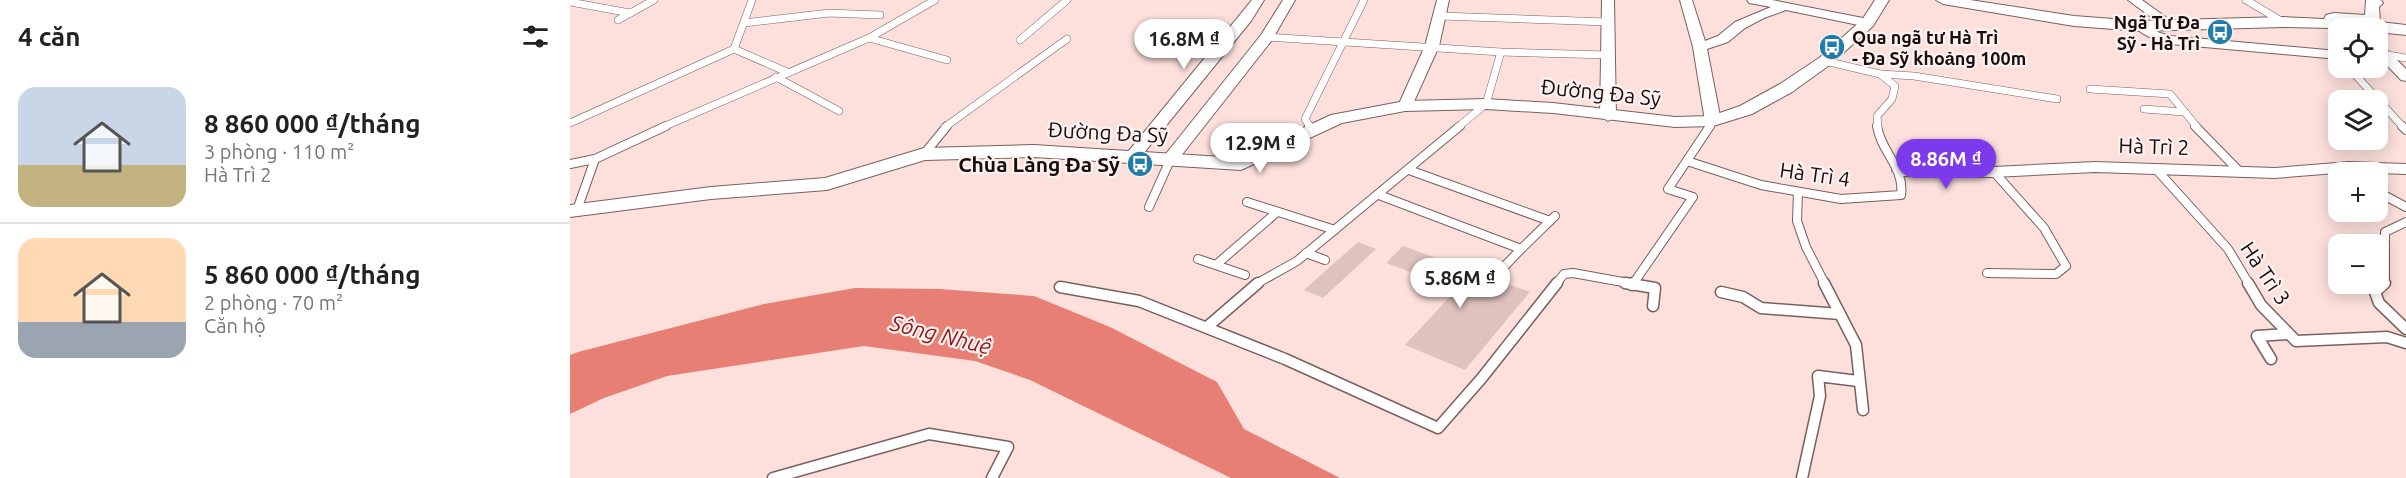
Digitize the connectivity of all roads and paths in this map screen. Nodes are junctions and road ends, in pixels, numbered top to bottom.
1 (654, 0) edge
2 (752, 0) edge
3 (935, 0) edge
4 (1067, 0) edge
5 (1258, 0) edge
6 (1289, 0) edge
7 (1364, 0) edge
8 (1443, 0) edge
9 (1608, 0) edge
10 (1686, 0) edge
11 (1753, 0) edge
12 (1882, 0) edge
13 (1943, 0) edge
14 (2134, 0) edge
15 (2246, 0) edge
16 (570, 2) edge
17 (2367, 2) edge
18 (1786, 7) junction
19 (630, 13) junction
20 (880, 15) dead end
21 (1440, 16) junction
22 (2346, 18) edge
23 (2373, 18) edge
24 (618, 20) dead end
25 (1608, 22) junction
26 (2283, 22) junction
27 (744, 23) junction
28 (1868, 23) junction
29 (2328, 23) edge
30 (2139, 26) junction
31 (2172, 26) junction
32 (2388, 29) edge
33 (2406, 30) edge
34 (1267, 37) junction
35 (869, 38) junction
36 (1067, 39) dead end
37 (1020, 40) dead end
38 (1342, 44) junction
39 (1431, 46) junction
40 (1700, 47) junction
41 (734, 49) junction
42 (1501, 52) junction
43 (2328, 54) edge
44 (2388, 54) edge
45 (1608, 55) junction
46 (2406, 58) edge
47 (947, 60) dead end
48 (2388, 60) edge
49 (1825, 61) junction
50 (787, 72) junction
51 (1880, 74) junction
52 (776, 77) junction
53 (2406, 77) edge
54 (2358, 78) edge
55 (2090, 89) dead end
56 (2057, 99) dead end
57 (1486, 104) junction
58 (1405, 106) junction
59 (2144, 109) dead end
60 (839, 111) dead end
61 (2184, 112) junction
62 (1608, 116) junction
63 (1713, 121) junction
64 (570, 123) edge
65 (1311, 129) junction
66 (2406, 130) edge
67 (924, 154) junction
68 (1133, 156) junction
69 (595, 159) junction
70 (1171, 159) junction
71 (1687, 161) junction
72 (570, 164) edge
73 (2156, 169) junction
74 (2388, 169) edge
75 (2406, 169) edge
76 (1409, 170) junction
77 (1900, 171) junction
78 (2239, 171) junction
79 (2328, 171) edge
80 (1994, 172) junction
81 (1798, 192) junction
82 (1379, 195) junction
83 (2388, 197) edge
84 (1247, 202) dead end
85 (1149, 207) dead end
86 (2406, 207) edge
87 (574, 210) edge
88 (1277, 212) junction
89 (2406, 222) edge
90 (1335, 230) junction
91 (1521, 249) junction
92 (1306, 253) junction
93 (1198, 259) dead end
94 (1325, 260) dead end
95 (1216, 264) junction
96 (1499, 272) dead end
97 (1987, 273) dead end
98 (1245, 274) dead end
99 (1632, 285) junction
100 (1060, 287) dead end
101 (1721, 292) dead end
102 (1653, 306) dead end
103 (1840, 314) junction
104 (1207, 327) junction
105 (2406, 329) edge
106 (2288, 334) junction
107 (2406, 343) edge
108 (2271, 359) dead end
109 (1858, 381) junction
110 (1863, 410) dead end
111 (773, 478) edge
112 (992, 478) edge
113 (1802, 478) edge

1 - 19 lane
2 - 27 lane
3 - 35 lane
4 - 37 lane
5 - 68 street
6 - 34 street
7 - 38 lane
8 - 21 street
9 - 25 street
10 - 40 street
11 - 18 street
12 - 28 street, Đường Đa Sỹ
13 - 30 street
14 - 31 street
15 - 26 lane
16 - 19 lane
17 - 22 street
17 - 23 street
18 - 28 street
18 - 40 street
19 - 24 lane
20 - 27 lane
21 - 25 lane
21 - 39 street
25 - 45 street
26 - 29 street
26 - 31 street
27 - 41 lane
28 - 49 street, Đường Đa Sỹ
30 - 31 street
30 - 43 street
32 - 33 street
34 - 38 lane
34 - 70 street
35 - 47 lane
35 - 50 lane
36 - 67 lane
38 - 39 lane
38 - 65 lane
39 - 42 lane
39 - 58 street
40 - 63 street
41 - 50 lane
41 - 64 lane
42 - 45 lane
42 - 57 lane
44 - 46 lane
45 - 62 street
48 - 53 street
49 - 51 lane
49 - 63 street, Đường Đa Sỹ
50 - 52 lane
51 - 56 lane
51 - 77 lane
52 - 60 lane
52 - 69 lane
54 - 66 lane
55 - 61 lane
57 - 58 street, Đường Đa Sỹ
57 - 62 street, Đường Đa Sỹ
57 - 76 lane
58 - 65 street, Đường Đa Sỹ
59 - 61 lane
61 - 78 lane
62 - 63 street, Đường Đa Sỹ
63 - 71 lane
65 - 70 street, Đường Đa Sỹ
67 - 68 street, Đường Đa Sỹ
67 - 87 street, Đường Đa Sỹ
68 - 70 street, Đường Đa Sỹ
69 - 72 lane
69 - 87 lane
70 - 85 lane
71 - 81 lane, Hà Trì 4
71 - 99 lane
73 - 78 street, Hà Trì 2
73 - 80 street, Hà Trì 2
73 - 106 lane, Hà Trì 3
74 - 75 street, Hà Trì 2
76 - 82 lane
76 - 91 lane
77 - 80 street, Hà Trì 2
77 - 81 lane, Hà Trì 4
78 - 79 street, Hà Trì 2
80 - 97 lane
81 - 103 lane
82 - 90 lane
82 - 91 lane
83 - 86 lane
84 - 88 lane
88 - 90 lane
88 - 95 lane
89 - 105 lane
90 - 92 lane
91 - 96 lane
92 - 94 lane
92 - 104 lane
93 - 95 lane
95 - 98 lane
99 - 102 lane
99 - 104 lane
100 - 104 lane
101 - 103 lane
103 - 109 lane
106 - 107 lane, Hà Trì 3
106 - 108 lane
109 - 110 lane
109 - 113 lane
111 - 112 lane

